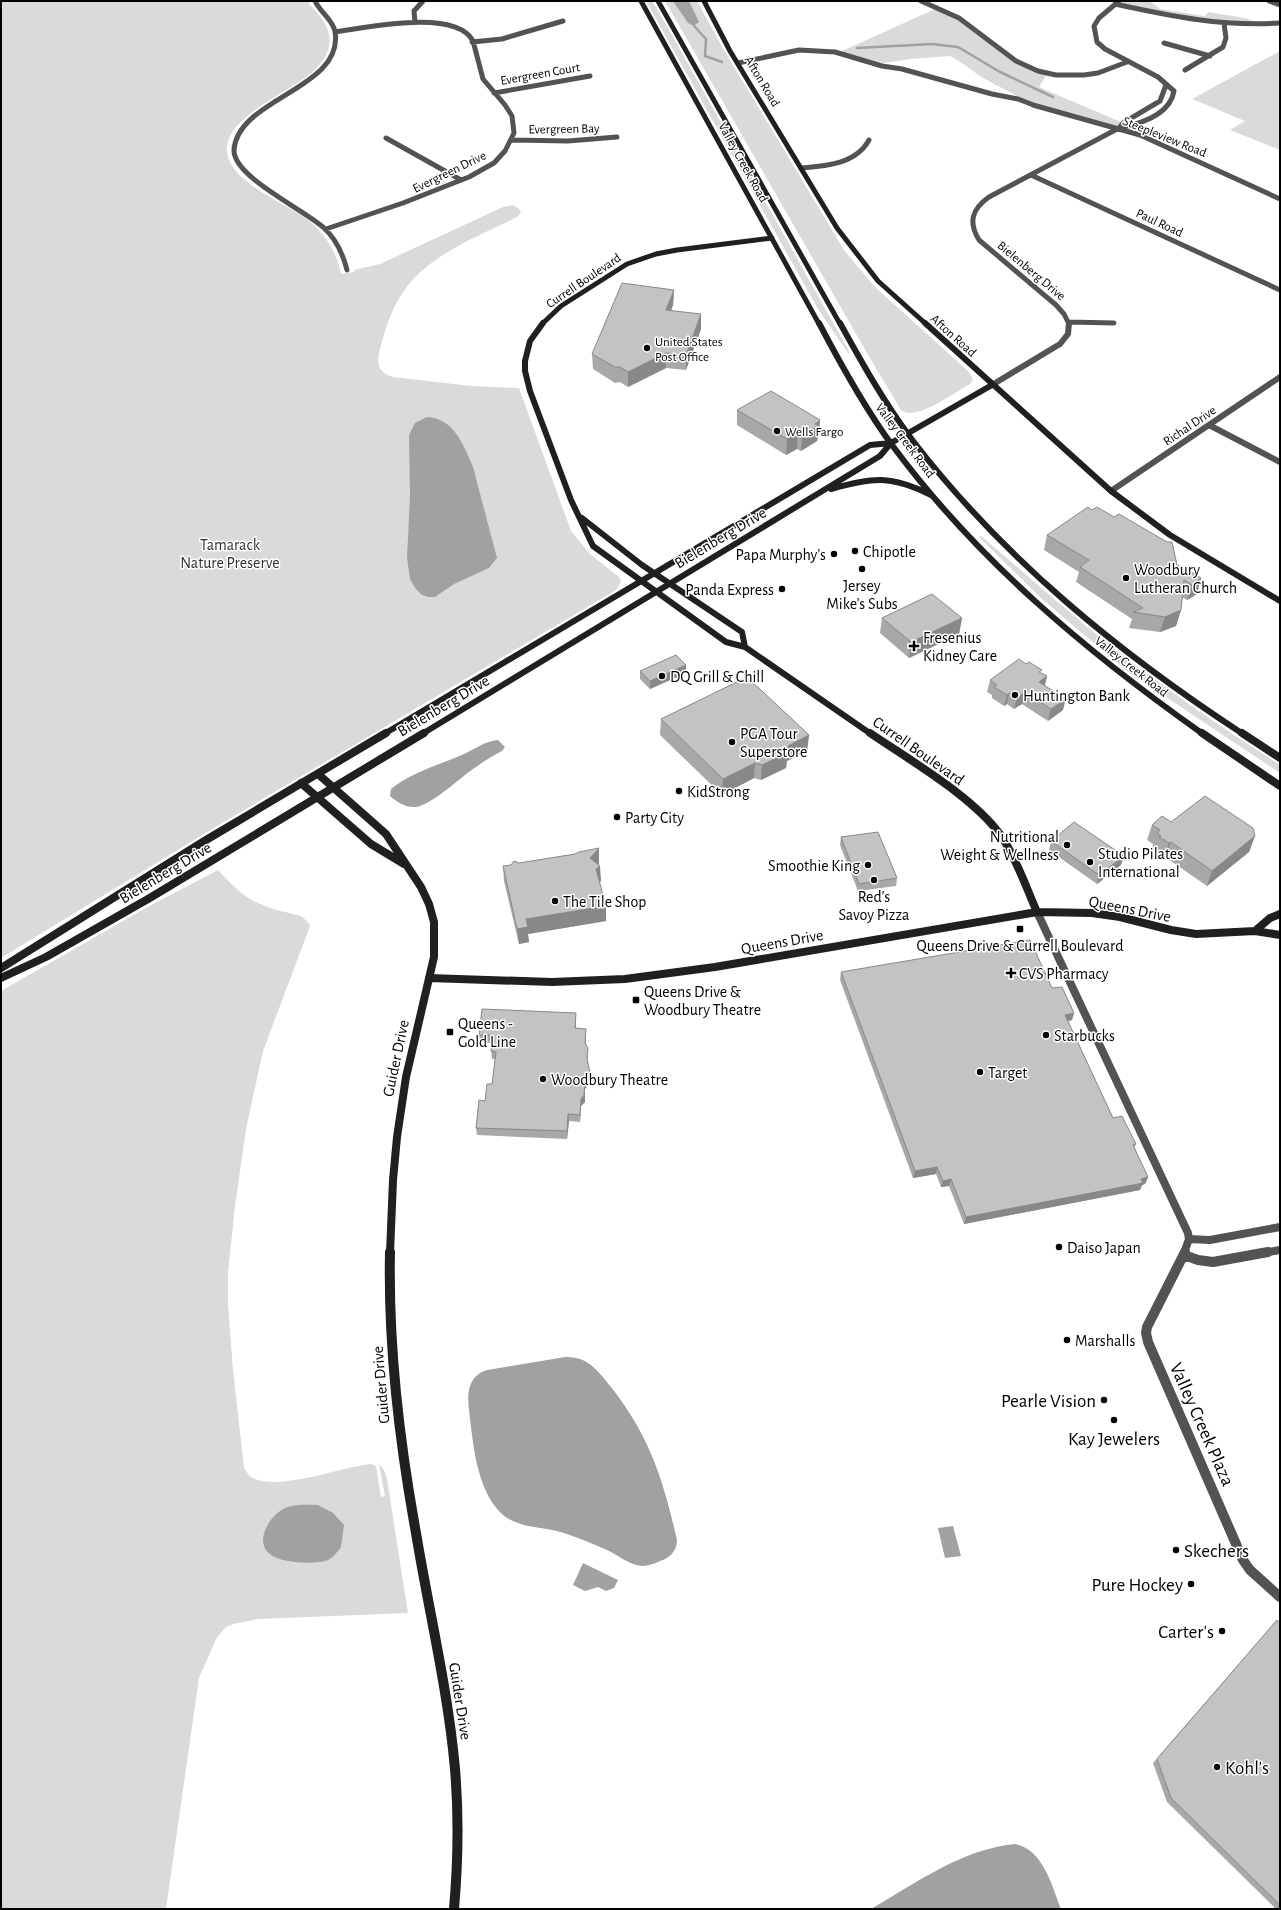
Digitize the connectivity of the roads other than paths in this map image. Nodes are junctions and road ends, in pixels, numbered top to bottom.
1 (314, 1) edge
2 (423, 1) edge
3 (641, 1) edge
4 (658, 1) edge
5 (704, 1) edge
6 (921, 1) edge
7 (1269, 1) edge
8 (1117, 3) edge
9 (1280, 6) edge
10 (563, 21) dead end
11 (415, 22) junction
12 (1280, 22) edge
13 (1224, 23) junction
14 (335, 32) junction
15 (472, 42) junction
16 (1164, 43) dead end
17 (1210, 56) junction
18 (1127, 62) junction
19 (738, 63) junction
20 (1185, 70) dead end
21 (590, 76) dead end
22 (1166, 85) junction
23 (494, 92) junction
24 (1119, 128) junction
25 (617, 137) dead end
26 (386, 138) dead end
27 (512, 140) junction
28 (869, 140) dead end
29 (801, 168) junction
30 (1031, 175) junction
31 (461, 180) junction
32 (1280, 199) edge
33 (326, 229) junction
34 (772, 238) junction
35 (347, 270) dead end
36 (1280, 290) edge
37 (1069, 322) junction
38 (1114, 323) dead end
39 (1280, 377) edge
40 (992, 385) junction
41 (1208, 425) junction
42 (907, 434) junction
43 (891, 443) junction
44 (1280, 462) edge
45 (1111, 491) junction
46 (821, 492) junction
47 (934, 497) junction
48 (580, 516) junction
49 (655, 573) junction
50 (640, 582) junction
51 (670, 584) junction
52 (656, 593) junction
53 (1280, 601) edge
54 (746, 647) junction
55 (1280, 758) edge
56 (318, 774) junction
57 (301, 783) junction
58 (1280, 786) edge
59 (333, 787) junction
60 (317, 797) junction
61 (406, 865) junction
62 (1037, 912) junction
63 (1280, 914) edge
64 (1255, 931) junction
65 (1280, 935) edge
66 (1, 968) edge
67 (1, 978) edge
68 (429, 978) junction
69 (1280, 1227) edge
70 (1189, 1239) junction
71 (1280, 1250) edge
72 (1184, 1255) junction
73 (1280, 1597) edge
74 (454, 1909) edge

1 - 14 street
2 - 11 street
3 - 34 street, Valley Creek Road
4 - 42 street, Valley Creek Road
5 - 19 street, Afton Road
6 - 18 street
7 - 9 street
8 - 13 street
8 - 18 street
10 - 15 street
11 - 14 street
11 - 15 street
12 - 13 street
13 - 17 street
14 - 33 street
15 - 23 street
16 - 17 street
17 - 20 street
18 - 22 street
19 - 24 street, Steepleview Road
19 - 29 street, Afton Road
21 - 23 street, Evergreen Court
22 - 24 street
22 - 24 street
23 - 27 street
24 - 30 street, Bielenberg Drive
24 - 32 street, Steepleview Road
25 - 27 street, Evergreen Bay
26 - 31 street
27 - 31 street, Evergreen Drive
28 - 29 street
29 - 40 street, Afton Road
30 - 36 street, Paul Road
30 - 37 street, Bielenberg Drive
31 - 33 street, Evergreen Drive
33 - 35 street
34 - 43 street, Valley Creek Road
34 - 48 street, Currell Boulevard
37 - 38 street
37 - 40 street, Bielenberg Drive
39 - 41 street, Richal Drive
40 - 42 street, Bielenberg Drive
40 - 45 street, Afton Road
41 - 44 street
41 - 45 street, Richal Drive
42 - 43 street, Bielenberg Drive
42 - 55 street, Valley Creek Road
43 - 46 street, Bielenberg Drive
43 - 47 street, Valley Creek Road
43 - 49 street, Bielenberg Drive
45 - 53 street, Afton Road
46 - 47 street
46 - 51 street, Bielenberg Drive
47 - 58 street, Valley Creek Road
48 - 49 street, Currell Boulevard
48 - 50 street, Currell Boulevard
49 - 50 street, Bielenberg Drive
49 - 51 street, Currell Boulevard
50 - 52 street, Currell Boulevard
50 - 56 street, Bielenberg Drive
51 - 52 street, Bielenberg Drive
51 - 54 street, Currell Boulevard
52 - 54 street, Currell Boulevard
52 - 59 street, Bielenberg Drive
54 - 62 street, Currell Boulevard
56 - 57 street, Bielenberg Drive
56 - 59 street, Guider Drive
57 - 60 street, Guider Drive
57 - 66 street, Bielenberg Drive
59 - 60 street, Bielenberg Drive
59 - 61 street, Guider Drive
60 - 61 street, Guider Drive
60 - 67 street, Bielenberg Drive
61 - 68 street, Guider Drive
62 - 64 street, Queens Drive
62 - 68 street, Queens Drive
62 - 70 street
63 - 64 street
64 - 65 street, Queens Drive
68 - 74 street, Guider Drive
69 - 70 street
70 - 72 street, Valley Creek Plaza
71 - 72 street
72 - 73 street, Valley Creek Plaza

